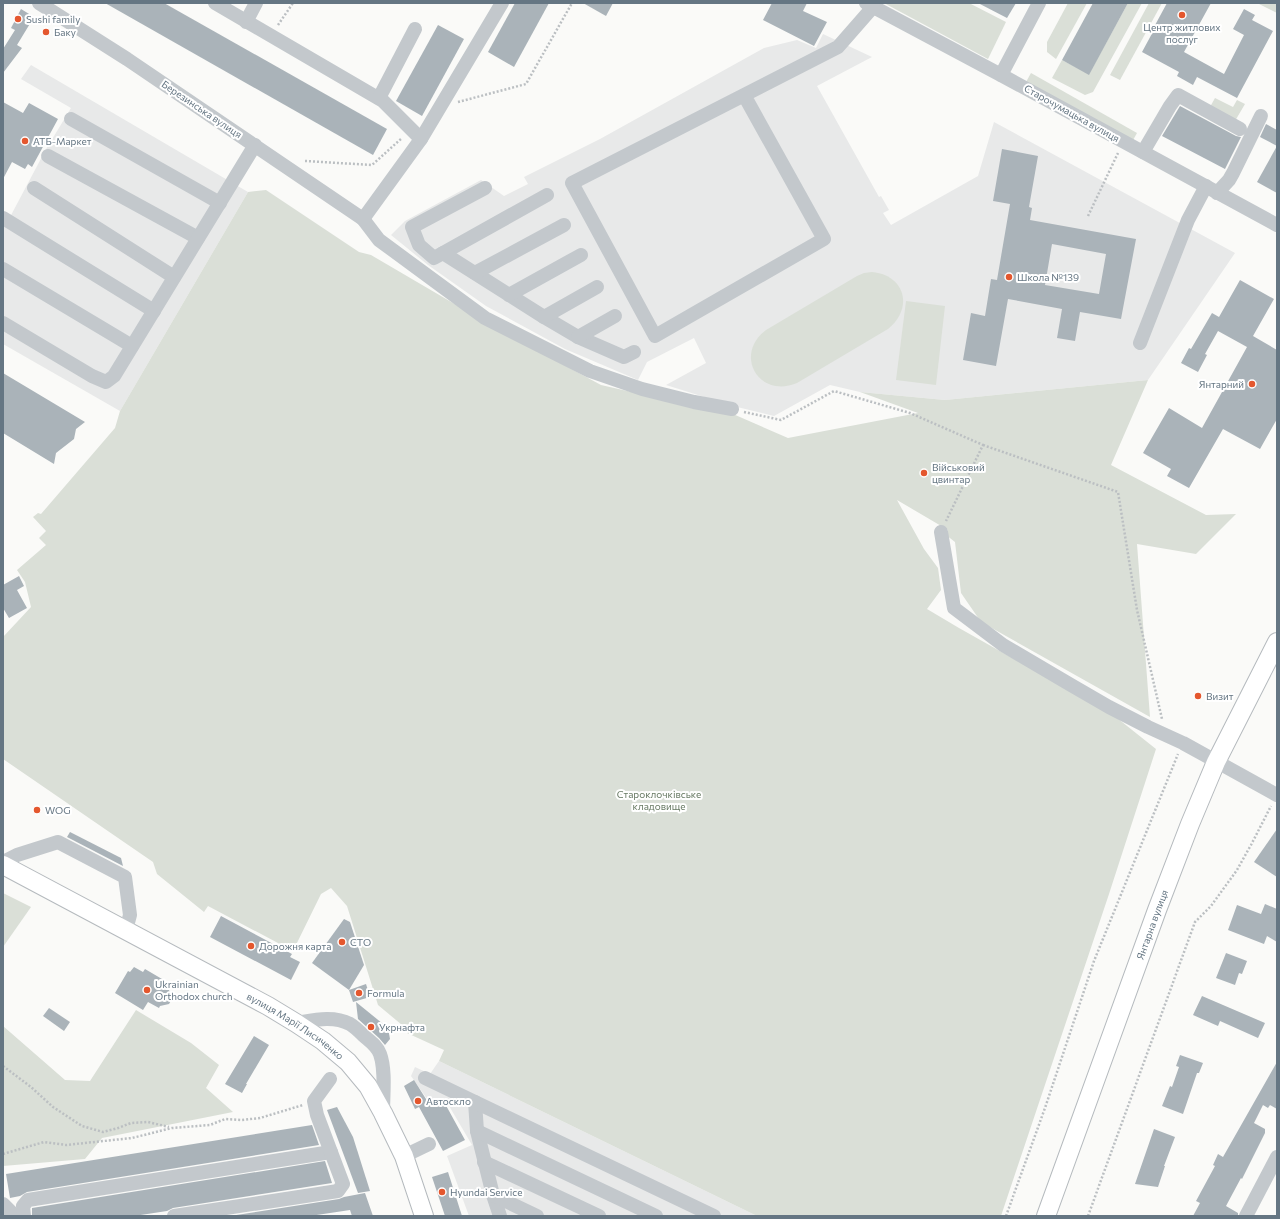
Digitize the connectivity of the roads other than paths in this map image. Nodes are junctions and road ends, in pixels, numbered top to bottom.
1 (39, 3) edge
2 (215, 3) edge
3 (256, 3) edge
4 (502, 3) edge
5 (1039, 3) edge
6 (869, 5) edge
7 (246, 22) junction
8 (415, 29) dead end
9 (1002, 75) junction
10 (744, 94) junction
11 (379, 98) junction
12 (1260, 116) dead end
13 (70, 118) dead end
14 (1240, 129) dead end
15 (417, 134) junction
16 (255, 145) junction
17 (1143, 152) junction
18 (48, 156) dead end
19 (34, 188) dead end
20 (484, 188) dead end
21 (1211, 190) junction
22 (547, 195) dead end
23 (220, 203) junction
24 (3, 218) edge
25 (363, 218) junction
26 (564, 225) dead end
27 (1277, 225) edge
28 (198, 238) junction
29 (419, 245) junction
30 (443, 253) junction
31 (581, 255) dead end
32 (402, 256) junction
33 (3, 269) edge
34 (475, 273) junction
35 (174, 277) junction
36 (597, 287) dead end
37 (509, 295) junction
38 (154, 311) junction
39 (615, 316) dead end
40 (544, 317) junction
41 (3, 323) edge
42 (578, 337) junction
43 (1140, 343) dead end
44 (132, 346) junction
45 (634, 352) dead end
46 (732, 409) road end
47 (941, 532) road end
48 (1277, 642) edge
49 (1216, 762) junction
50 (1277, 794) edge
51 (3, 862) edge
52 (3, 865) edge
53 (126, 930) junction
54 (296, 1023) junction
55 (425, 1078) dead end
56 (330, 1079) dead end
57 (475, 1102) junction
58 (383, 1113) junction
59 (477, 1131) junction
60 (429, 1144) dead end
61 (331, 1152) junction
62 (404, 1156) junction
63 (1277, 1157) edge
64 (484, 1162) junction
65 (493, 1195) junction
66 (3, 1204) edge
67 (15, 1216) edge
68 (24, 1216) edge
69 (174, 1216) edge
70 (424, 1216) edge
71 (500, 1216) edge
72 (537, 1216) edge
73 (599, 1216) edge
74 (656, 1216) edge
75 (714, 1216) edge
76 (1046, 1216) edge
77 (1246, 1216) edge

1 - 16 street, Березинська вулиця
2 - 7 street
3 - 7 street
4 - 15 street
5 - 9 street
6 - 9 street, Старочумацька вулиця
6 - 10 street
7 - 11 street
8 - 11 street
9 - 17 street, Старочумацька вулиця
10 - 10 street
11 - 15 street
12 - 21 street
13 - 23 street
14 - 17 street
15 - 25 street
16 - 23 street
16 - 25 street, Березинська вулиця
17 - 21 street, Старочумацька вулиця
18 - 28 street
19 - 35 street
20 - 29 street
21 - 27 street, Старочумацька вулиця
21 - 43 street
22 - 30 street
23 - 28 street
24 - 38 street
25 - 32 street, Березинська вулиця
26 - 34 street
28 - 35 street
29 - 30 street
29 - 32 street
30 - 34 street
31 - 37 street
32 - 46 street, Березинська вулиця
33 - 44 street
34 - 37 street
35 - 38 street
36 - 40 street
37 - 40 street
38 - 44 street
39 - 42 street
40 - 42 street
41 - 44 street
42 - 45 street
47 - 49 street
48 - 49 main road, Янтарна вулиця
49 - 50 street
49 - 76 main road, Янтарна вулиця
51 - 53 street
52 - 53 main road, вулиця Марії Лисиченко
53 - 54 main road, вулиця Марії Лисиченко
54 - 58 main road, вулиця Марії Лисиченко
54 - 58 street
55 - 57 street
56 - 61 street
57 - 59 street
57 - 75 street
58 - 62 main road, вулиця Марії Лисиченко
59 - 64 street
59 - 74 street
60 - 62 street
61 - 68 street
61 - 69 street
62 - 70 main road, вулиця Марії Лисиченко
63 - 77 street
64 - 65 street
64 - 73 street
65 - 71 street
65 - 72 street
66 - 67 street

